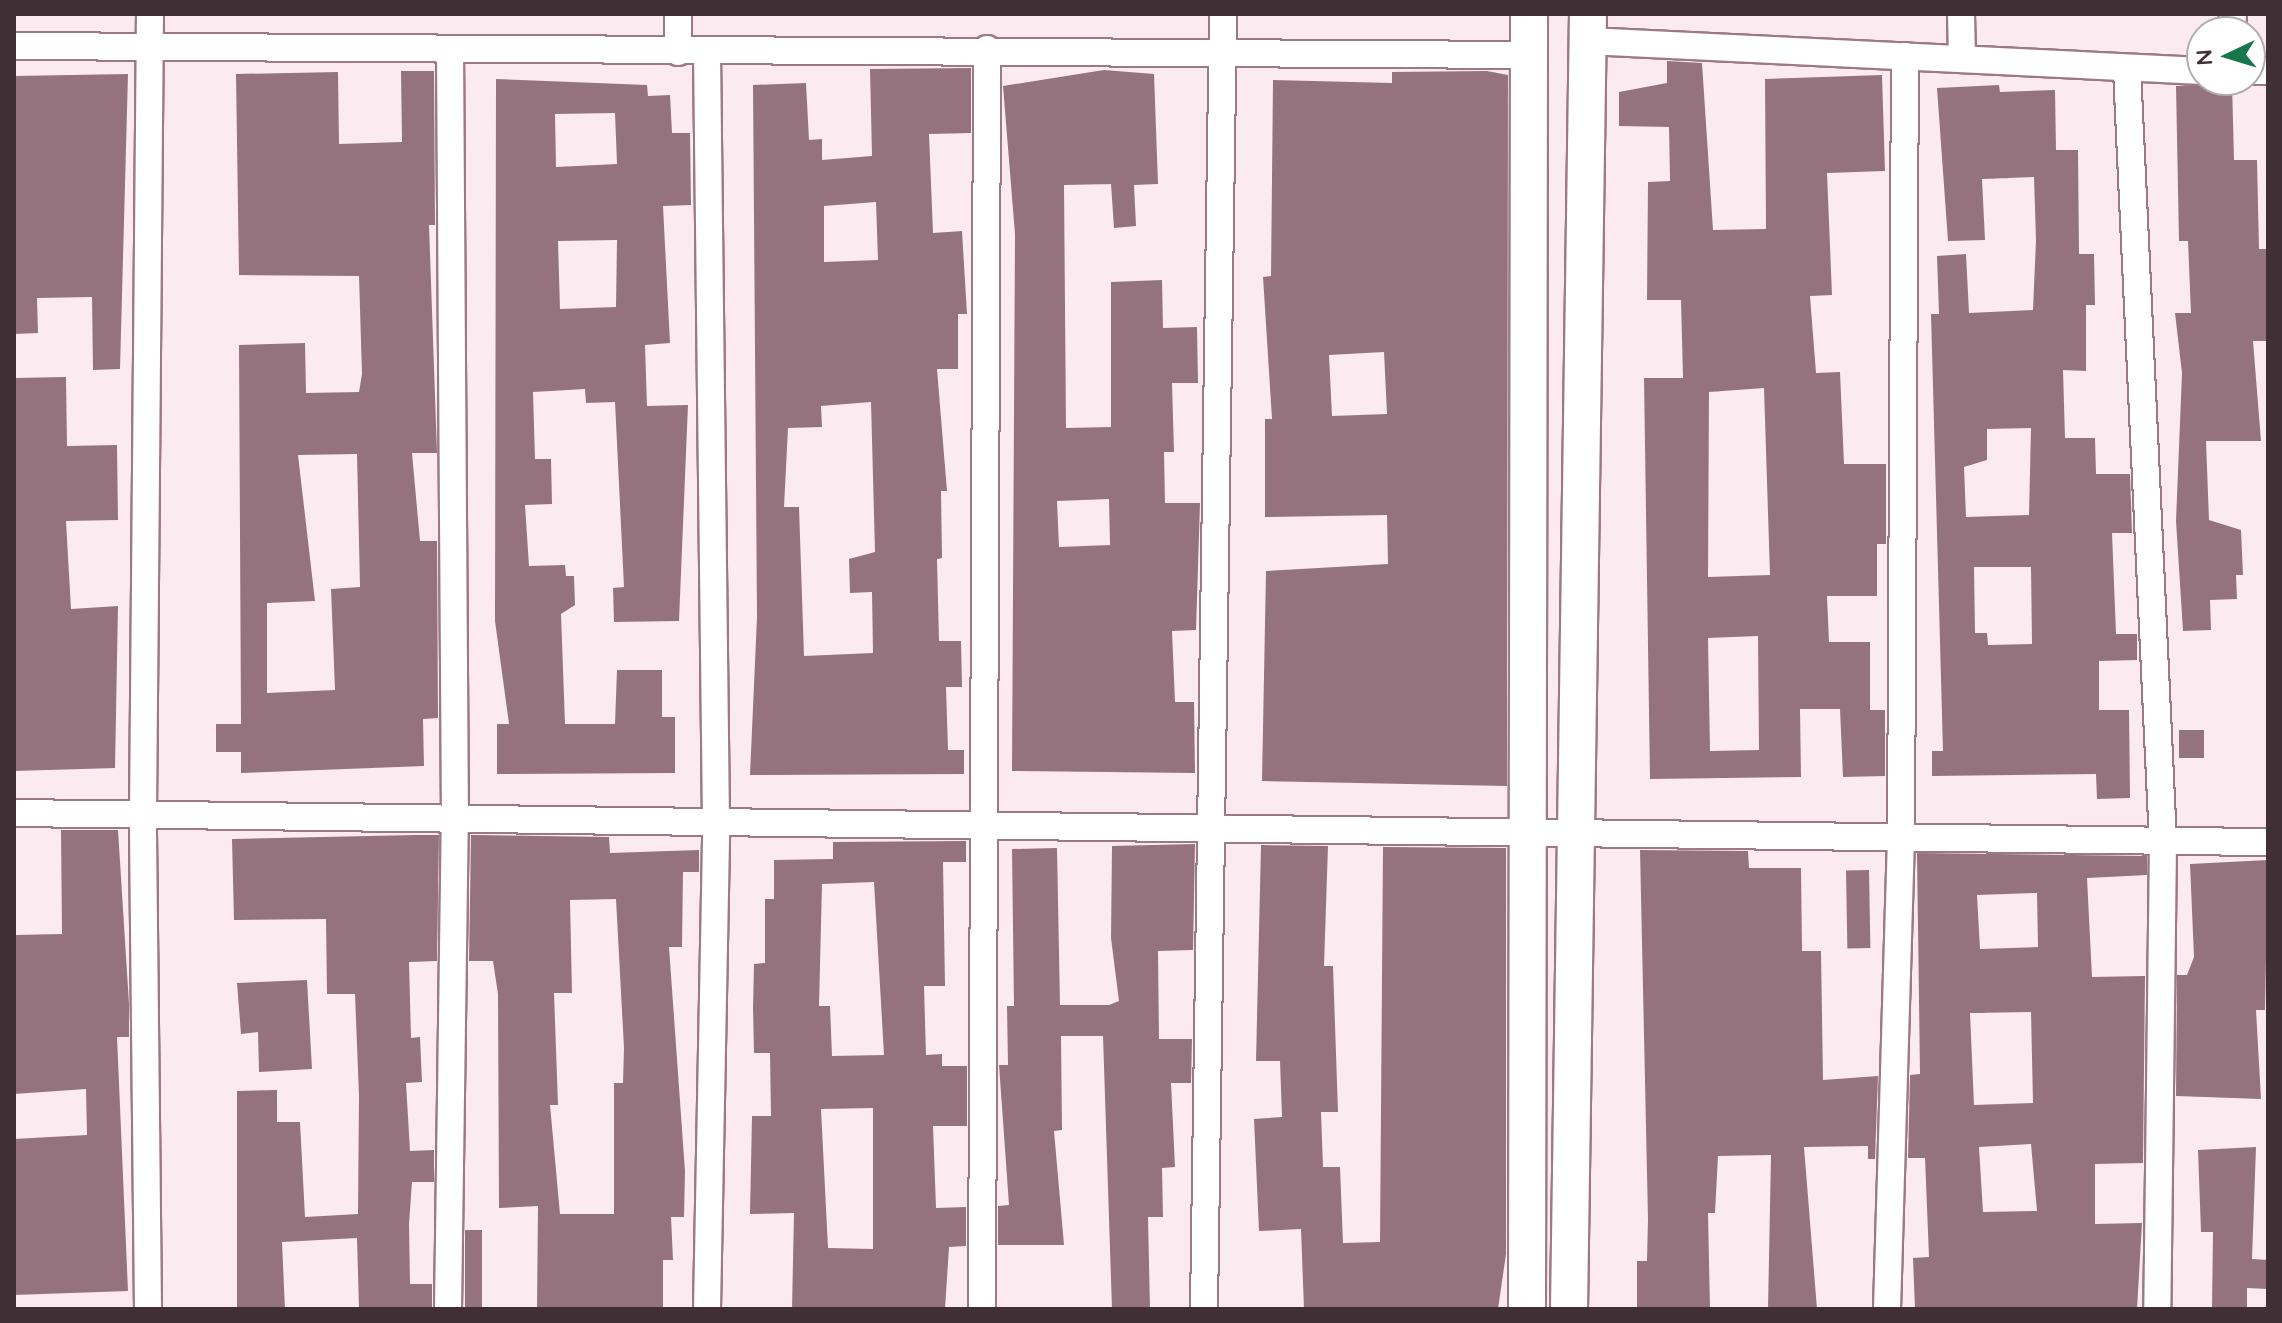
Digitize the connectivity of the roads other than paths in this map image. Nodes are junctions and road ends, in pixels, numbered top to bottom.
1 (150, 14) edge
2 (678, 14) edge
3 (1223, 14) edge
4 (1529, 14) edge
5 (1961, 14) edge
6 (1588, 28) edge
7 (14, 46) edge
8 (150, 47) junction
9 (1223, 48) junction
10 (450, 49) junction
11 (987, 49) junction
12 (707, 50) junction
13 (678, 52) junction
14 (1527, 55) junction
15 (1905, 56) junction
16 (1962, 57) junction
17 (2127, 70) junction
18 (2186, 71) edge
19 (14, 813) edge
20 (143, 813) junction
21 (716, 822) junction
22 (455, 823) junction
23 (980, 829) junction
24 (1214, 832) junction
25 (1527, 836) junction
26 (1575, 837) junction
27 (1901, 838) junction
28 (2268, 842) edge
29 (2163, 843) junction
30 (148, 1309) edge
31 (448, 1309) edge
32 (707, 1309) edge
33 (982, 1309) edge
34 (1204, 1309) edge
35 (1527, 1309) edge
36 (1569, 1309) edge
37 (1887, 1309) edge
38 (2157, 1309) edge

1 - 8 street
2 - 13 street
3 - 9 street
4 - 14 main road
5 - 16 street
6 - 15 street
6 - 26 main road
7 - 8 street
8 - 10 street
8 - 20 street
9 - 11 street
9 - 14 street
9 - 24 street
10 - 13 street
10 - 22 street
11 - 12 street
11 - 23 street
12 - 13 street
12 - 21 street
14 - 25 main road
15 - 16 street
15 - 27 street
16 - 17 street
17 - 18 street
17 - 29 street
19 - 20 street
20 - 22 street
20 - 30 street
21 - 22 street
21 - 23 street
21 - 32 street
22 - 31 street
23 - 24 street
23 - 33 street
24 - 25 street
24 - 34 street
25 - 26 street
25 - 35 main road
26 - 27 street
26 - 36 main road
27 - 29 street
27 - 37 street
28 - 29 street
29 - 38 street

